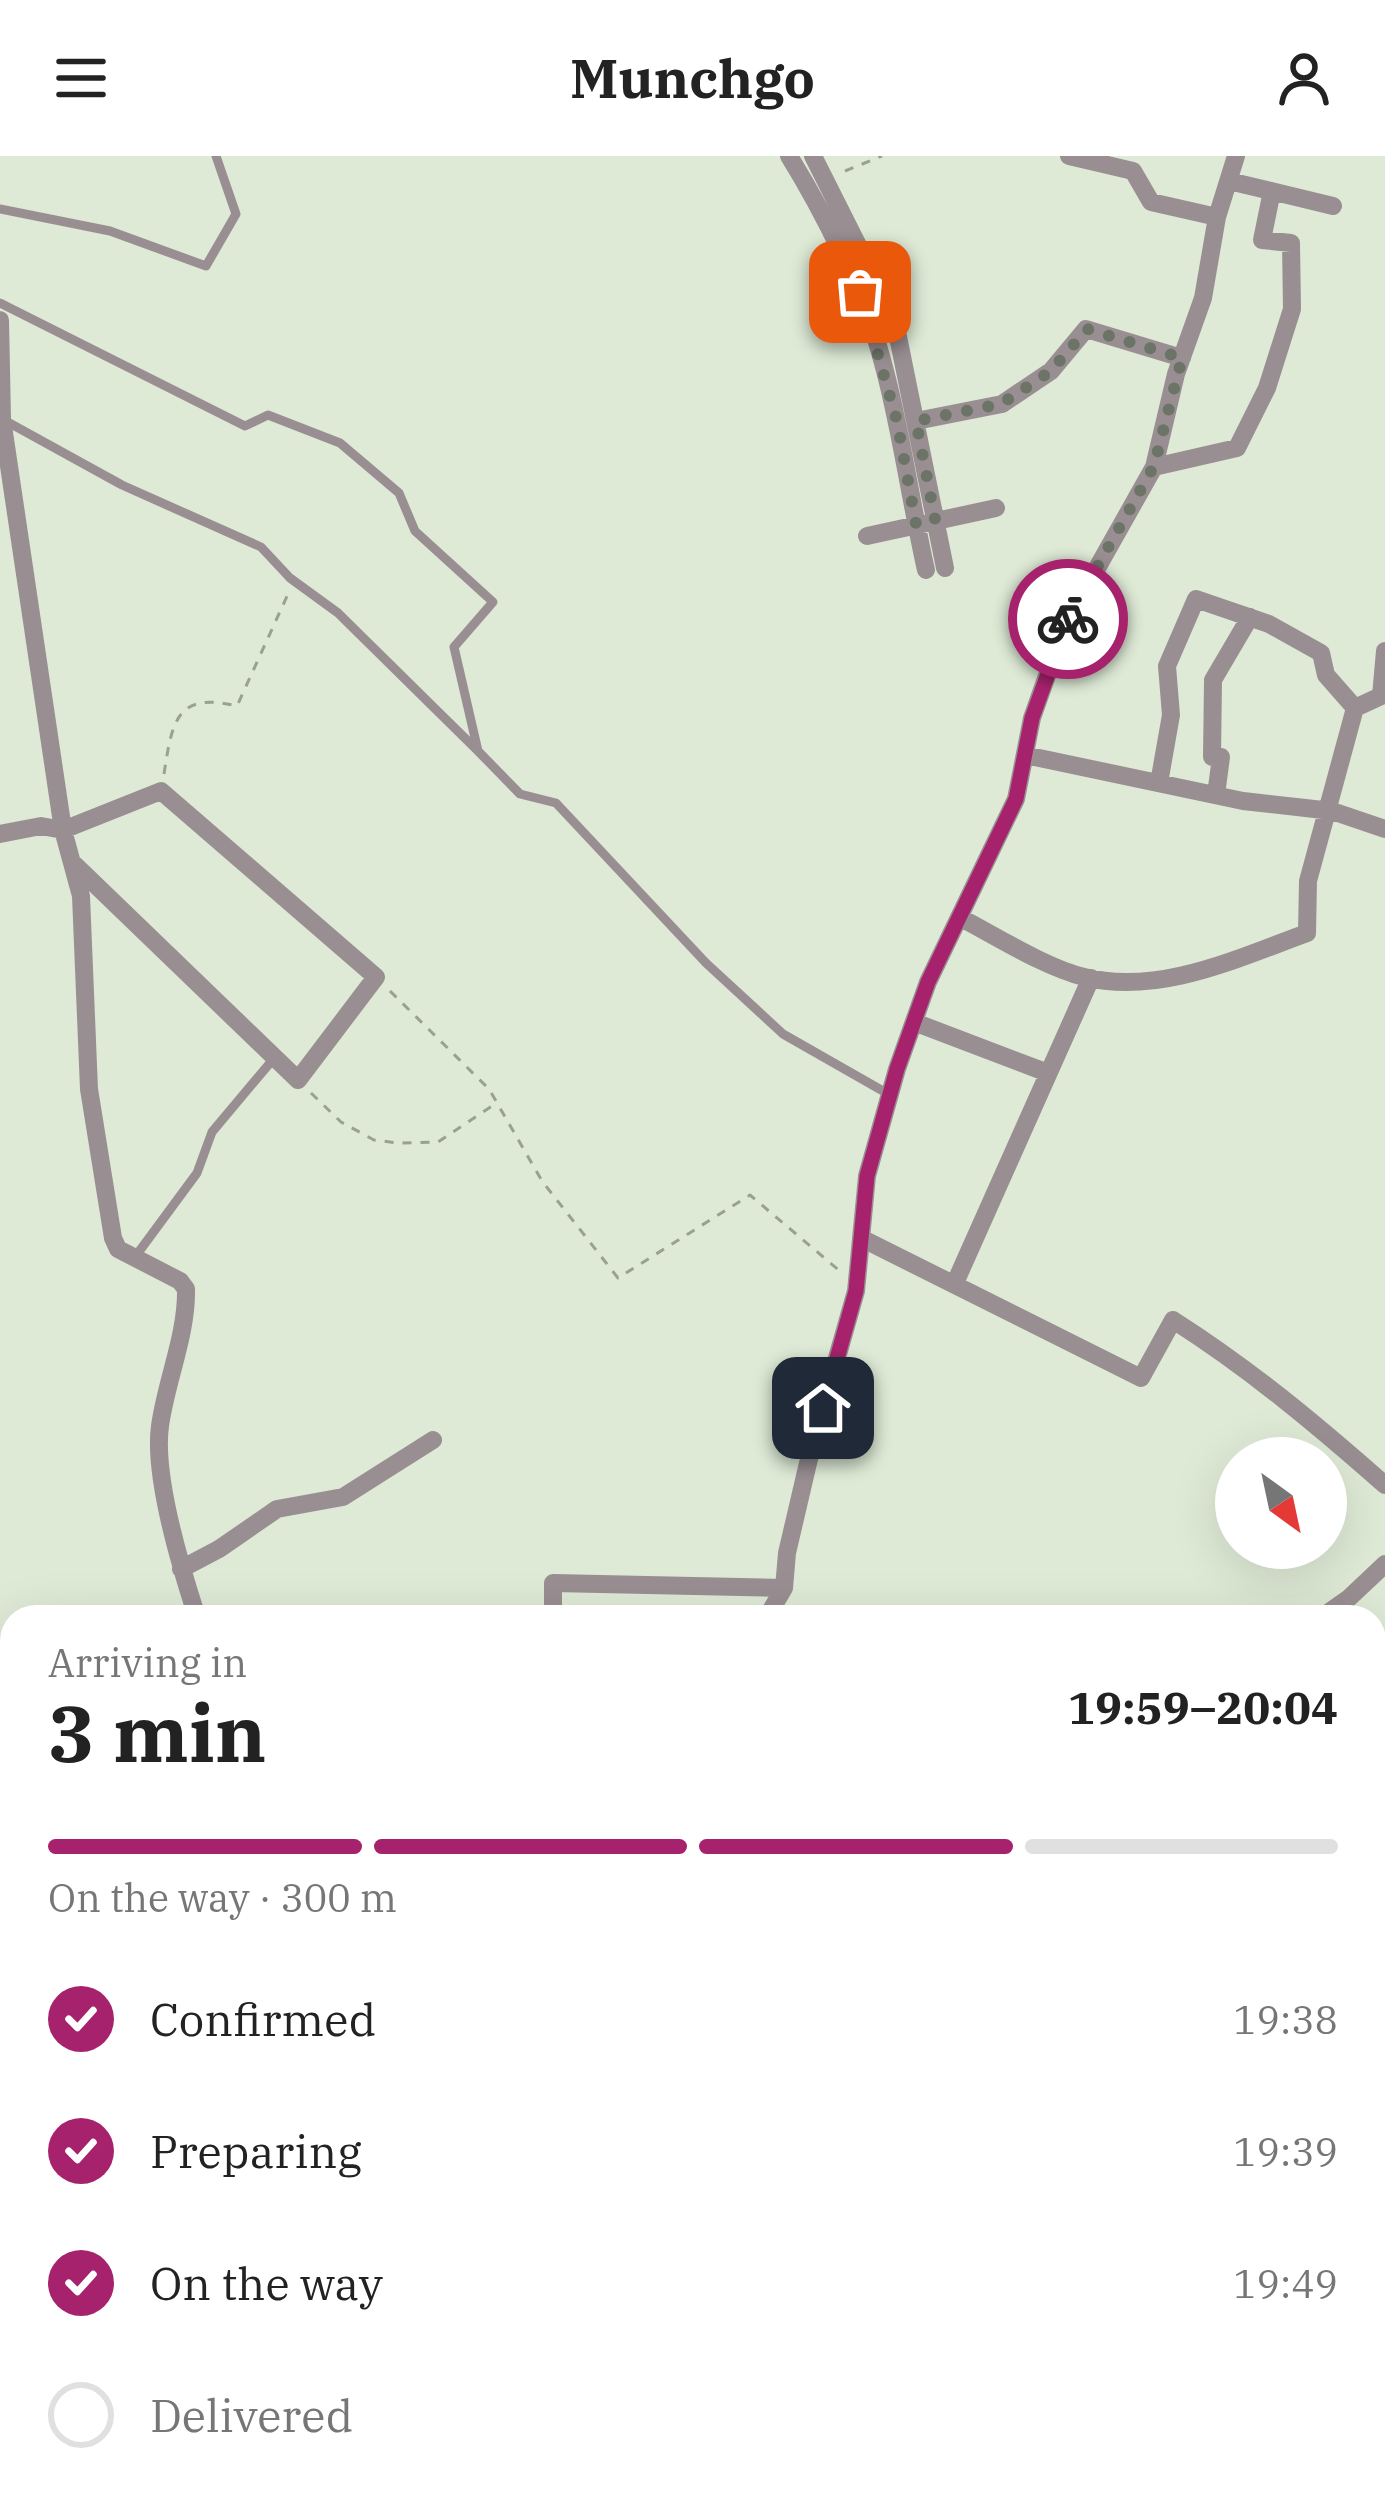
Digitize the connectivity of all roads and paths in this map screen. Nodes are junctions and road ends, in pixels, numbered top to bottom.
1 (216, 156) edge
2 (789, 156) edge
3 (813, 156) edge
4 (882, 156) edge
5 (1069, 156) edge
6 (1236, 156) edge
7 (826, 179) junction
8 (1228, 181) junction
9 (1272, 191) junction
10 (1333, 206) dead end
11 (0, 209) edge
12 (1217, 217) junction
13 (0, 303) edge
14 (0, 320) edge
15 (1182, 358) junction
16 (2, 418) edge
17 (916, 421) junction
18 (1154, 466) junction
19 (996, 508) dead end
20 (925, 522) junction
21 (867, 536) dead end
22 (935, 569) dead end
23 (295, 581) junction
24 (1250, 617) junction
25 (1385, 652) edge
26 (1354, 708) junction
27 (478, 752) junction
28 (1024, 755) junction
29 (1159, 783) junction
30 (161, 791) junction
31 (1216, 795) junction
32 (1325, 810) junction
33 (63, 830) junction
34 (1385, 830) edge
35 (0, 834) edge
36 (75, 865) junction
37 (958, 917) junction
38 (376, 977) junction
39 (1091, 978) junction
40 (914, 1022) junction
41 (274, 1057) junction
42 (1048, 1072) junction
43 (298, 1080) junction
44 (890, 1095) junction
45 (497, 1103) junction
46 (861, 1238) junction
47 (135, 1257) junction
48 (955, 1283) junction
49 (856, 1286) junction
50 (433, 1440) dead end
51 (1385, 1485) edge
52 (1385, 1564) edge
53 (181, 1570) junction
54 (784, 1588) junction
55 (193, 1605) edge
56 (554, 1605) edge
57 (774, 1605) edge
58 (1339, 1605) edge

1 - 11 lane
2 - 20 street
3 - 7 street
4 - 7 path
5 - 12 street
6 - 8 street
7 - 17 street
8 - 9 street
8 - 12 street
9 - 10 street
9 - 18 street
12 - 15 street
13 - 27 lane
14 - 16 street
15 - 17 street
15 - 18 street
16 - 23 lane
16 - 33 street
17 - 20 street
18 - 28 street
19 - 20 street
20 - 21 street
20 - 22 street
23 - 27 lane
23 - 30 path
24 - 26 street
24 - 29 street
24 - 31 street
25 - 26 street
26 - 32 street
27 - 44 lane
28 - 29 street
28 - 37 street
29 - 31 street
30 - 33 street
30 - 38 street
31 - 32 street
32 - 34 street
32 - 39 street
33 - 35 street
33 - 36 street
36 - 41 street
36 - 47 street
37 - 39 street
37 - 40 street
38 - 43 street
38 - 45 path
39 - 42 street
40 - 42 street
40 - 44 street
41 - 43 street
41 - 47 lane
42 - 48 street
43 - 45 path
44 - 46 street
45 - 49 path
46 - 48 street
46 - 49 street
47 - 53 street
48 - 51 street
49 - 54 street
50 - 53 street
52 - 58 street
53 - 55 street
54 - 56 street
54 - 57 street

